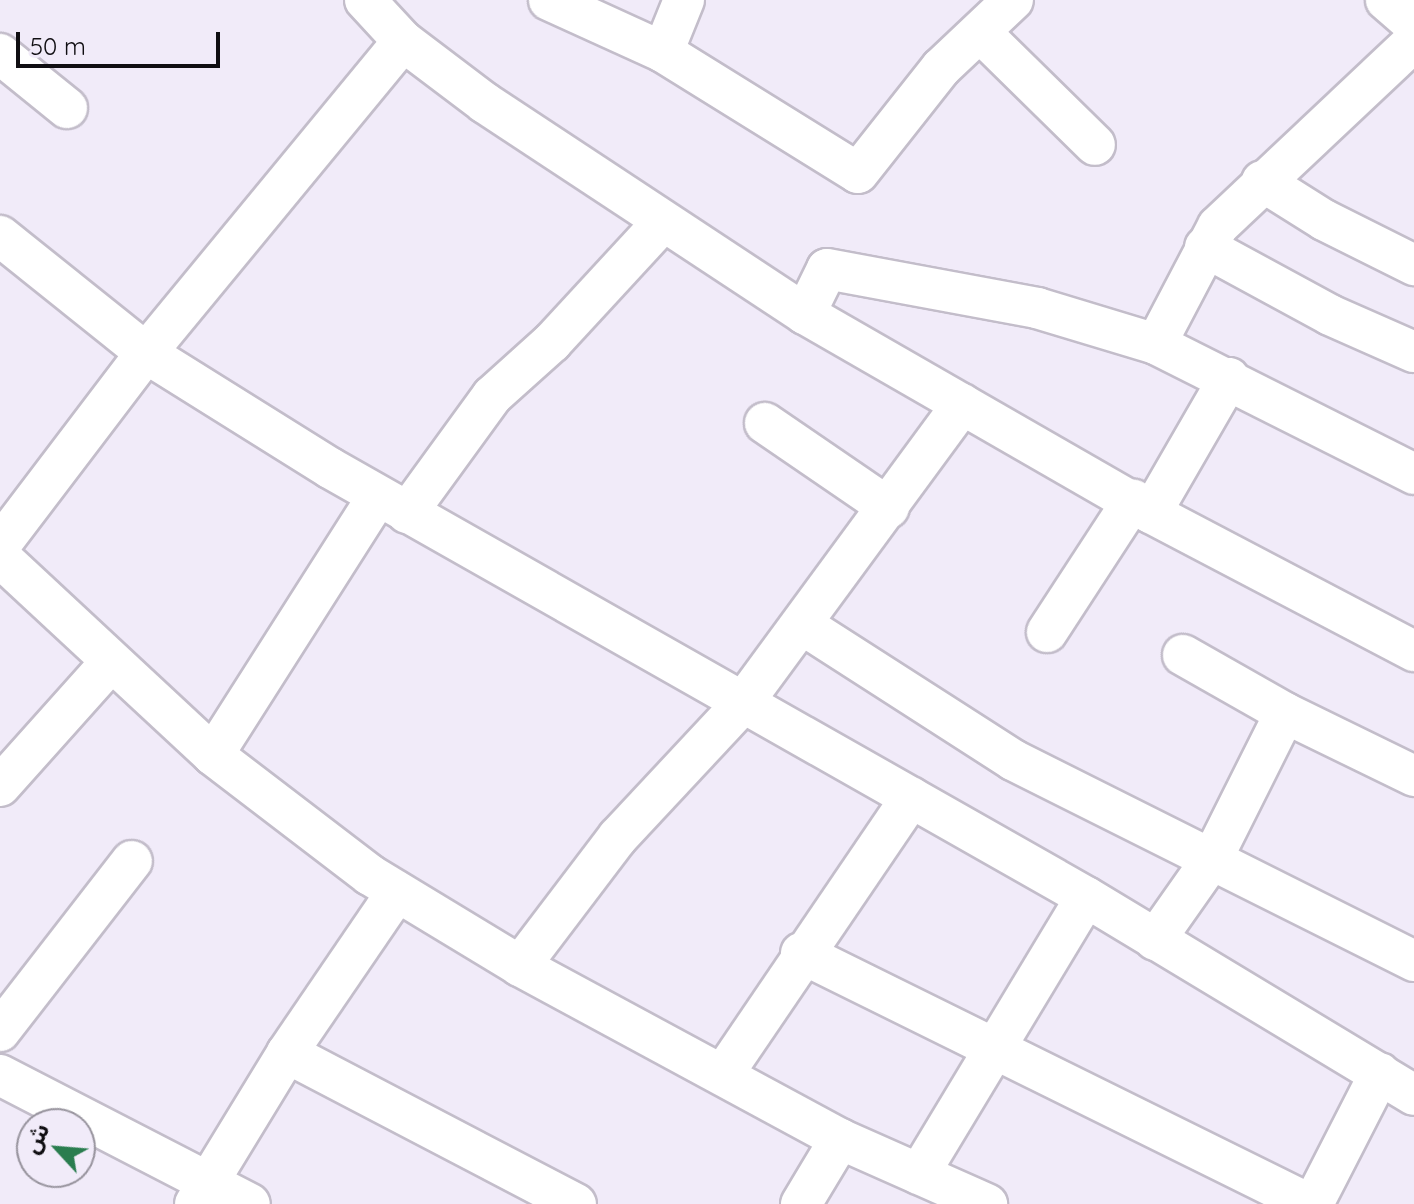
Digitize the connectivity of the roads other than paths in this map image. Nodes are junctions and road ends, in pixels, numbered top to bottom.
1 (365, 0) edge
2 (549, 0) edge
3 (684, 0) edge
4 (1013, 0) edge
5 (1386, 0) edge
6 (1414, 24) edge
7 (980, 32) junction
8 (403, 41) junction
9 (1414, 41) edge
10 (663, 52) junction
11 (0, 54) edge
12 (67, 108) dead end
13 (1095, 145) dead end
14 (1262, 181) junction
15 (662, 223) junction
16 (0, 236) edge
17 (1205, 247) junction
18 (1414, 265) edge
19 (805, 314) junction
20 (1156, 344) junction
21 (1414, 352) edge
22 (146, 353) junction
23 (1229, 378) junction
24 (962, 404) junction
25 (765, 423) dead end
26 (1414, 474) edge
27 (392, 505) junction
28 (1142, 506) junction
29 (889, 508) junction
30 (0, 545) edge
31 (0, 557) edge
32 (803, 625) junction
33 (1047, 632) dead end
34 (1414, 651) edge
35 (1183, 655) dead end
36 (111, 662) junction
37 (742, 704) junction
38 (1285, 713) junction
39 (213, 755) junction
40 (1414, 776) edge
41 (0, 786) edge
42 (911, 798) junction
43 (1212, 859) junction
44 (132, 861) dead end
45 (397, 892) junction
46 (1086, 897) junction
47 (1155, 940) junction
48 (801, 953) junction
49 (1414, 961) edge
50 (520, 966) junction
51 (0, 1031) edge
52 (993, 1049) junction
53 (287, 1053) junction
54 (724, 1073) junction
55 (1380, 1073) junction
56 (0, 1075) edge
57 (1414, 1095) edge
58 (840, 1139) junction
59 (919, 1174) junction
60 (202, 1194) edge
61 (250, 1204) edge
62 (576, 1204) edge
63 (801, 1204) edge
64 (987, 1204) edge
65 (1311, 1204) edge

1 - 8 street
2 - 10 street
3 - 10 street
4 - 7 street
5 - 6 street
7 - 10 street
7 - 13 street
8 - 15 street
8 - 22 street
9 - 14 street
11 - 12 street
14 - 17 street
14 - 18 street
15 - 19 street
15 - 27 street
16 - 22 street
17 - 20 street
17 - 21 street
19 - 20 street
19 - 24 street
20 - 23 street
22 - 27 street
22 - 30 street
23 - 26 street
23 - 28 street
24 - 28 street
24 - 29 street
25 - 29 street
27 - 37 street
27 - 39 street
28 - 33 street
28 - 34 street
29 - 32 street
31 - 36 street
32 - 37 street
32 - 43 street
35 - 38 street
36 - 39 street
36 - 41 street
37 - 42 street
37 - 50 street
38 - 40 street
38 - 43 street
39 - 45 street
42 - 46 street
42 - 48 street
43 - 47 street
43 - 49 street
44 - 51 street
45 - 50 street
45 - 53 street
46 - 47 street
46 - 52 street
47 - 55 street
48 - 52 street
48 - 54 street
50 - 54 street
52 - 59 street
52 - 65 street
53 - 60 street
53 - 62 street
54 - 58 street
55 - 57 street
55 - 65 street
56 - 60 street
58 - 59 street
58 - 63 street
59 - 64 street
60 - 61 street

